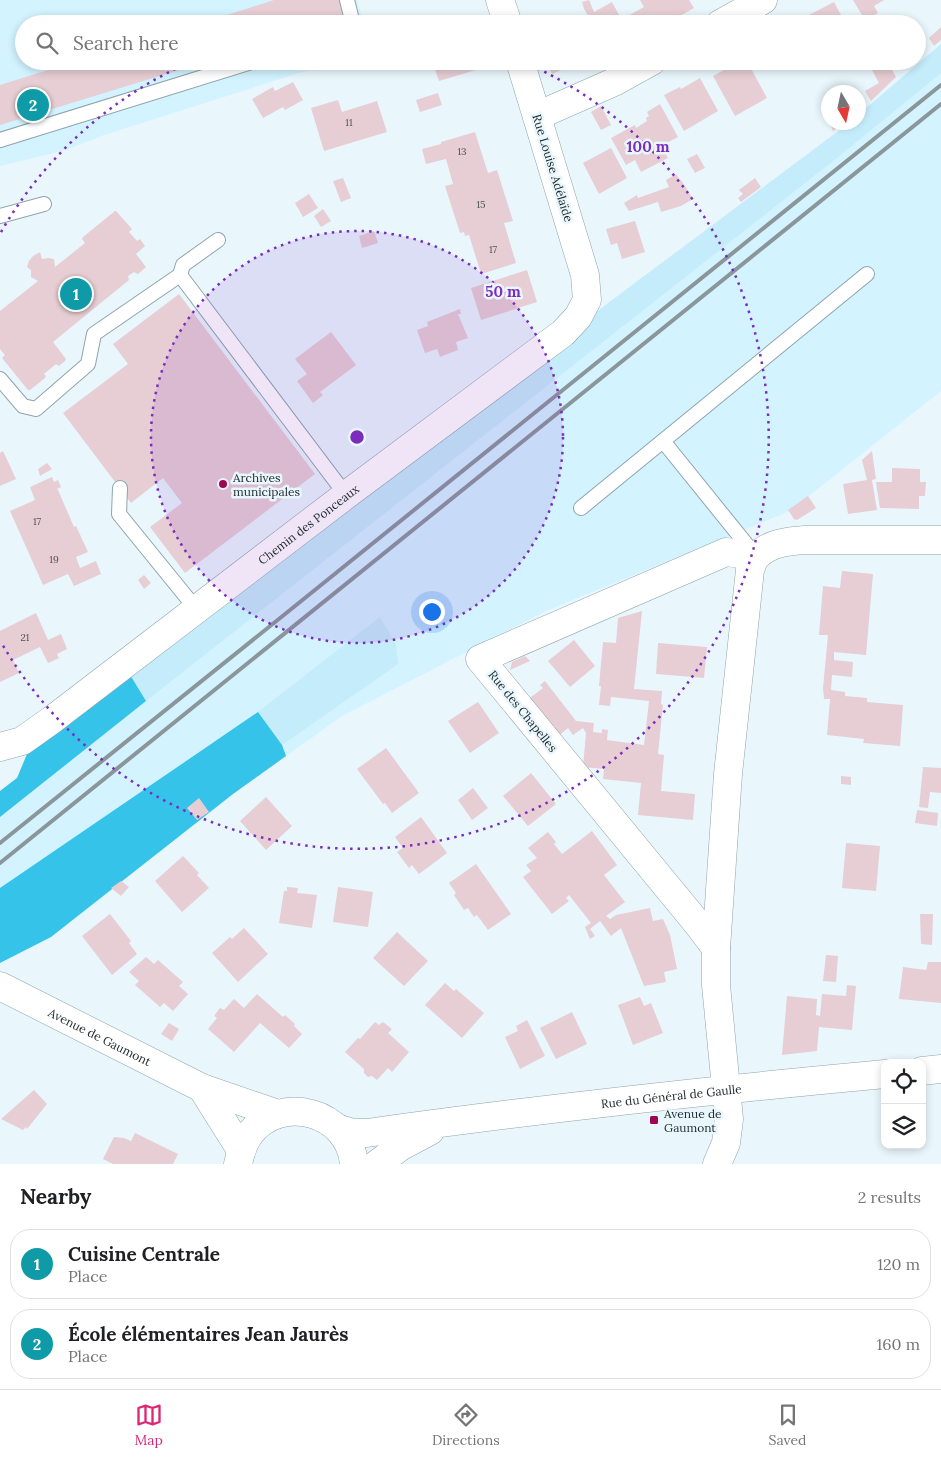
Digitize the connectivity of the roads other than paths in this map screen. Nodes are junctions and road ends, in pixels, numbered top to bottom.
1 (347, 0) edge
2 (500, 0) edge
3 (763, 0) edge
4 (351, 15) edge
5 (505, 15) edge
6 (736, 15) edge
7 (226, 70) edge
8 (523, 70) edge
9 (636, 70) edge
10 (537, 116) junction
11 (0, 140) edge
12 (44, 204) dead end
13 (0, 216) edge
14 (218, 240) dead end
15 (867, 274) dead end
16 (180, 275) junction
17 (585, 275) joint
18 (0, 379) edge
19 (663, 441) junction
20 (120, 488) dead end
21 (346, 495) junction
22 (581, 508) dead end
23 (941, 540) edge
24 (756, 556) junction
25 (197, 610) junction
26 (0, 747) edge
27 (716, 948) junction
28 (0, 986) edge
29 (941, 1069) edge
30 (926, 1071) edge
31 (881, 1074) edge
32 (202, 1088) junction
33 (727, 1090) junction
34 (278, 1114) junction
35 (457, 1120) junction
36 (339, 1129) junction
37 (240, 1157) edge
38 (354, 1164) edge
39 (378, 1164) edge
40 (717, 1164) edge

1 - 4 lane
2 - 5 street
3 - 6 street
7 - 11 lane
8 - 10 street, Rue Louise Adélaïde
9 - 10 street
10 - 17 street, Rue Louise Adélaïde
12 - 13 lane
14 - 16 lane
15 - 19 lane
16 - 18 lane
16 - 21 lane
17 - 21 street, Chemin des Ponceaux
19 - 22 lane
19 - 24 lane
20 - 25 lane
21 - 25 street, Chemin des Ponceaux
23 - 24 street
24 - 27 street
24 - 27 street, Rue des Chapelles
25 - 26 street, Chemin des Ponceaux
27 - 33 street
28 - 32 street, Avenue de Gaumont
29 - 30 street
31 - 33 street, Rue du Général de Gaulle
32 - 34 street, Avenue de Gaumont
32 - 37 street
33 - 35 street, Rue du Général de Gaulle
33 - 40 street
34 - 36 street
34 - 37 street
35 - 36 street, Rue du Général de Gaulle
35 - 39 street, Rue du Général de Gaulle
36 - 38 street

